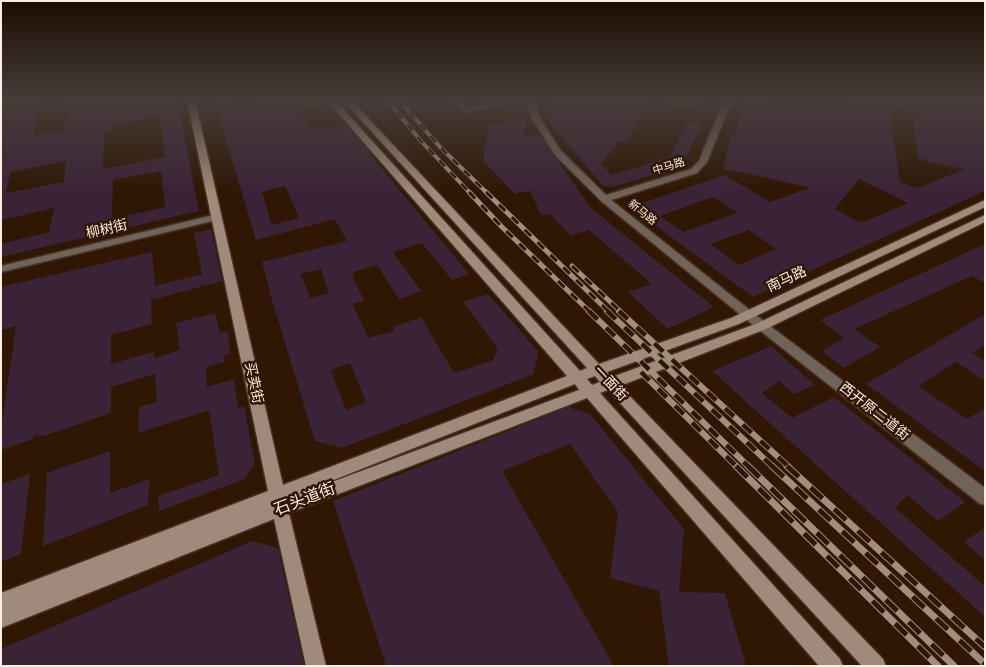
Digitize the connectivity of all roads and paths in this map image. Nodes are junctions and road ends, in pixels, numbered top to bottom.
1 (198, 131) edge
2 (359, 131) edge
3 (375, 131) edge
4 (545, 131) edge
5 (715, 131) edge
6 (604, 199) junction
7 (985, 203) edge
8 (218, 217) junction
9 (985, 218) edge
10 (1, 268) edge
11 (749, 315) junction
12 (762, 326) junction
13 (598, 370) junction
14 (577, 378) junction
15 (610, 384) junction
16 (589, 392) junction
17 (985, 498) edge
18 (278, 502) junction
19 (1, 602) edge
20 (1, 618) edge
21 (316, 666) edge
22 (833, 666) edge
23 (876, 666) edge

1 - 8 main road, 买卖街
2 - 14 main road, 一面街
3 - 13 main road, 一面街
4 - 6 street, 新马路
5 - 6 street, 中马路
6 - 11 street, 新马路
7 - 11 main road, 南马路
8 - 10 street, 柳树街
8 - 18 main road, 买卖街
9 - 12 main road
11 - 12 street, 新马路
11 - 13 main road, 南马路
12 - 15 main road
12 - 17 street, 西开原二道街
13 - 14 main road, 石头道街
13 - 15 main road, 一面街
14 - 16 main road, 一面街
14 - 18 main road, 石头道街
15 - 16 main road, 石头道街
15 - 23 main road, 一面街
16 - 18 main road, 石头道街
16 - 22 main road, 一面街
18 - 19 main road, 石头道街
18 - 20 main road, 石头道街
18 - 21 main road, 买卖街

